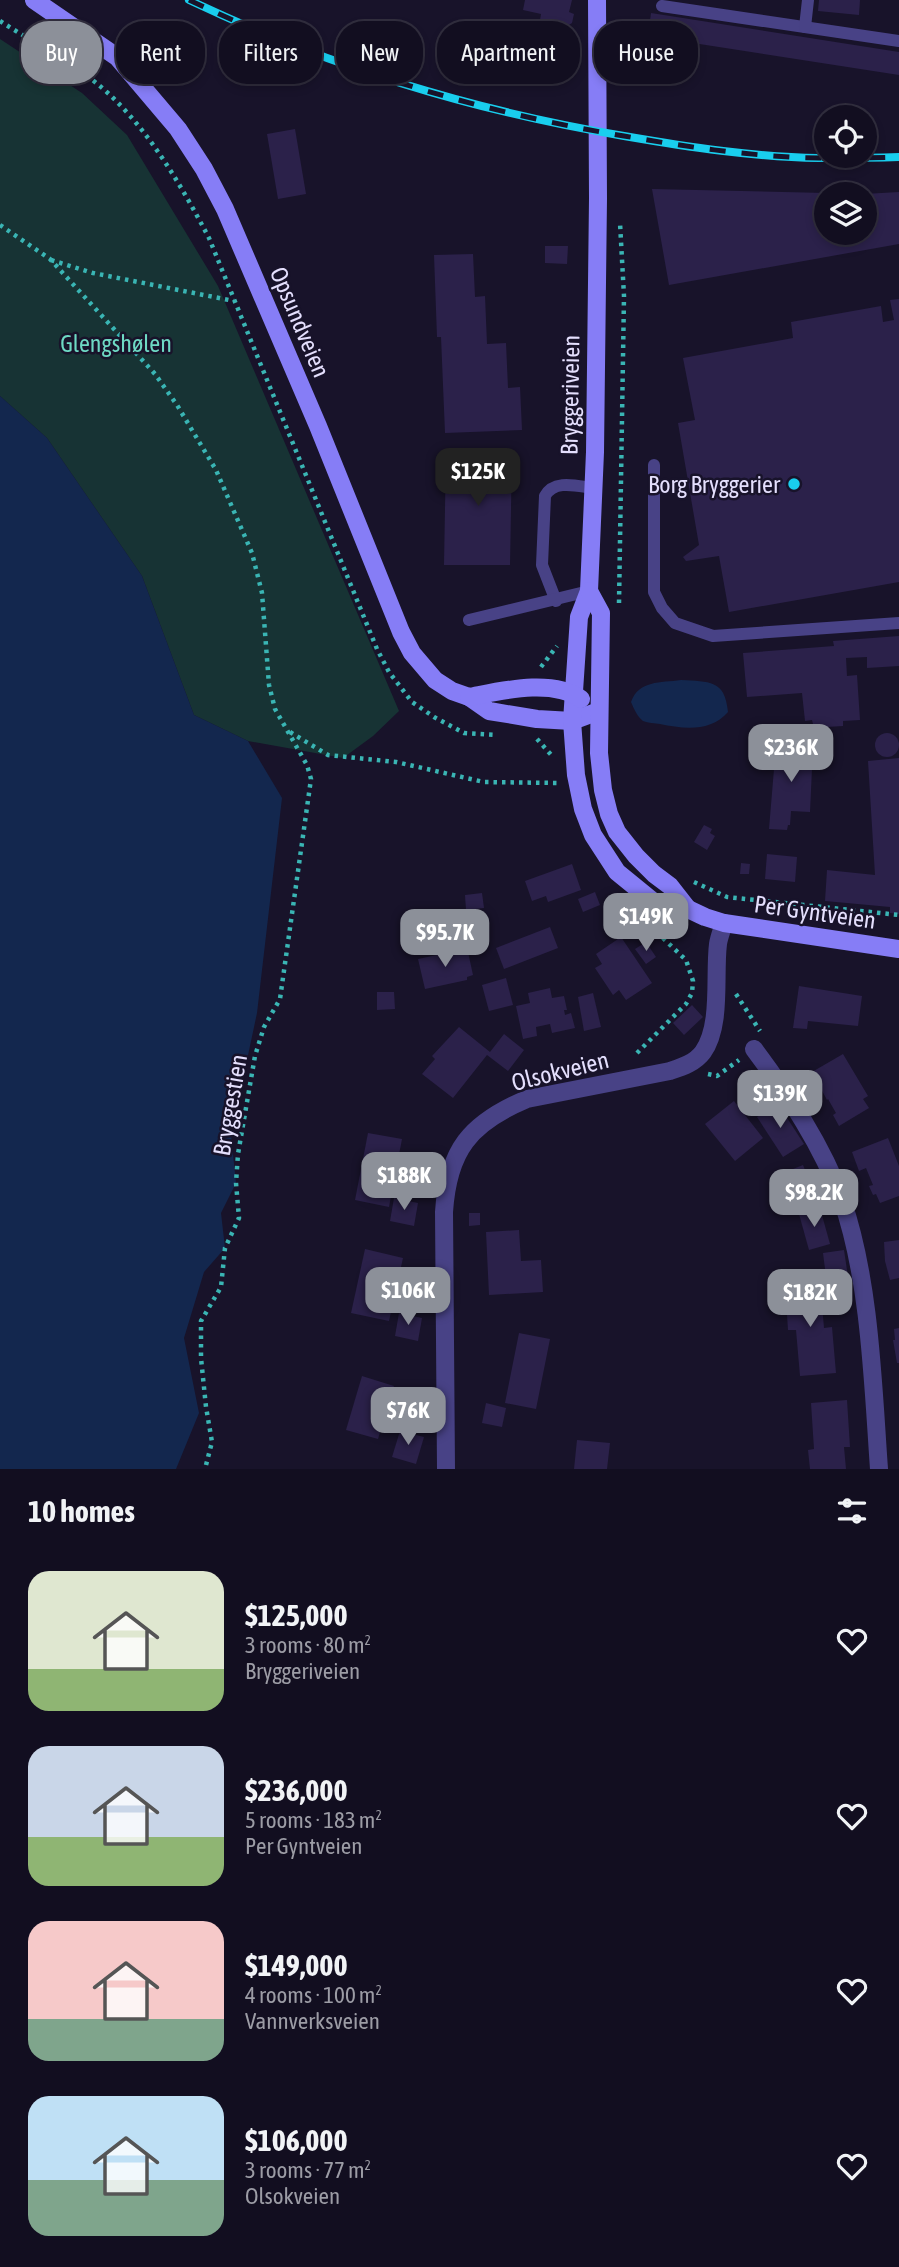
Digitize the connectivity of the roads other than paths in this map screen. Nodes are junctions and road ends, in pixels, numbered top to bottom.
1 (34, 0) edge
2 (597, 0) edge
3 (808, 0) edge
4 (662, 6) dead end
5 (805, 27) junction
6 (899, 41) edge
7 (654, 465) dead end
8 (593, 488) junction
9 (589, 591) junction
10 (556, 601) junction
11 (469, 620) dead end
12 (899, 624) edge
13 (574, 694) junction
14 (469, 697) junction
15 (599, 711) junction
16 (572, 721) junction
17 (688, 909) junction
18 (724, 923) junction
19 (899, 950) edge
20 (756, 1052) road end
21 (446, 1469) edge
22 (879, 1469) edge

1 - 14 main road, Opsundveien
2 - 8 main road, Bryggeriveien
3 - 5 lane
4 - 5 lane
5 - 6 lane
7 - 12 lane
8 - 9 main road, Bryggeriveien
8 - 10 lane
9 - 10 lane
9 - 13 main road, Bryggeriveien
9 - 15 main road, Bryggeriveien
10 - 11 lane
13 - 14 main road
13 - 15 main road
13 - 16 main road, Bryggeriveien
14 - 16 main road, Opsundveien
15 - 16 main road, Opsundveien
15 - 17 main road, Bryggeriveien
16 - 17 main road, Bryggeriveien
17 - 18 main road, Per Gyntveien
18 - 19 main road, Per Gyntveien
18 - 21 street, Olsokveien
20 - 22 street

